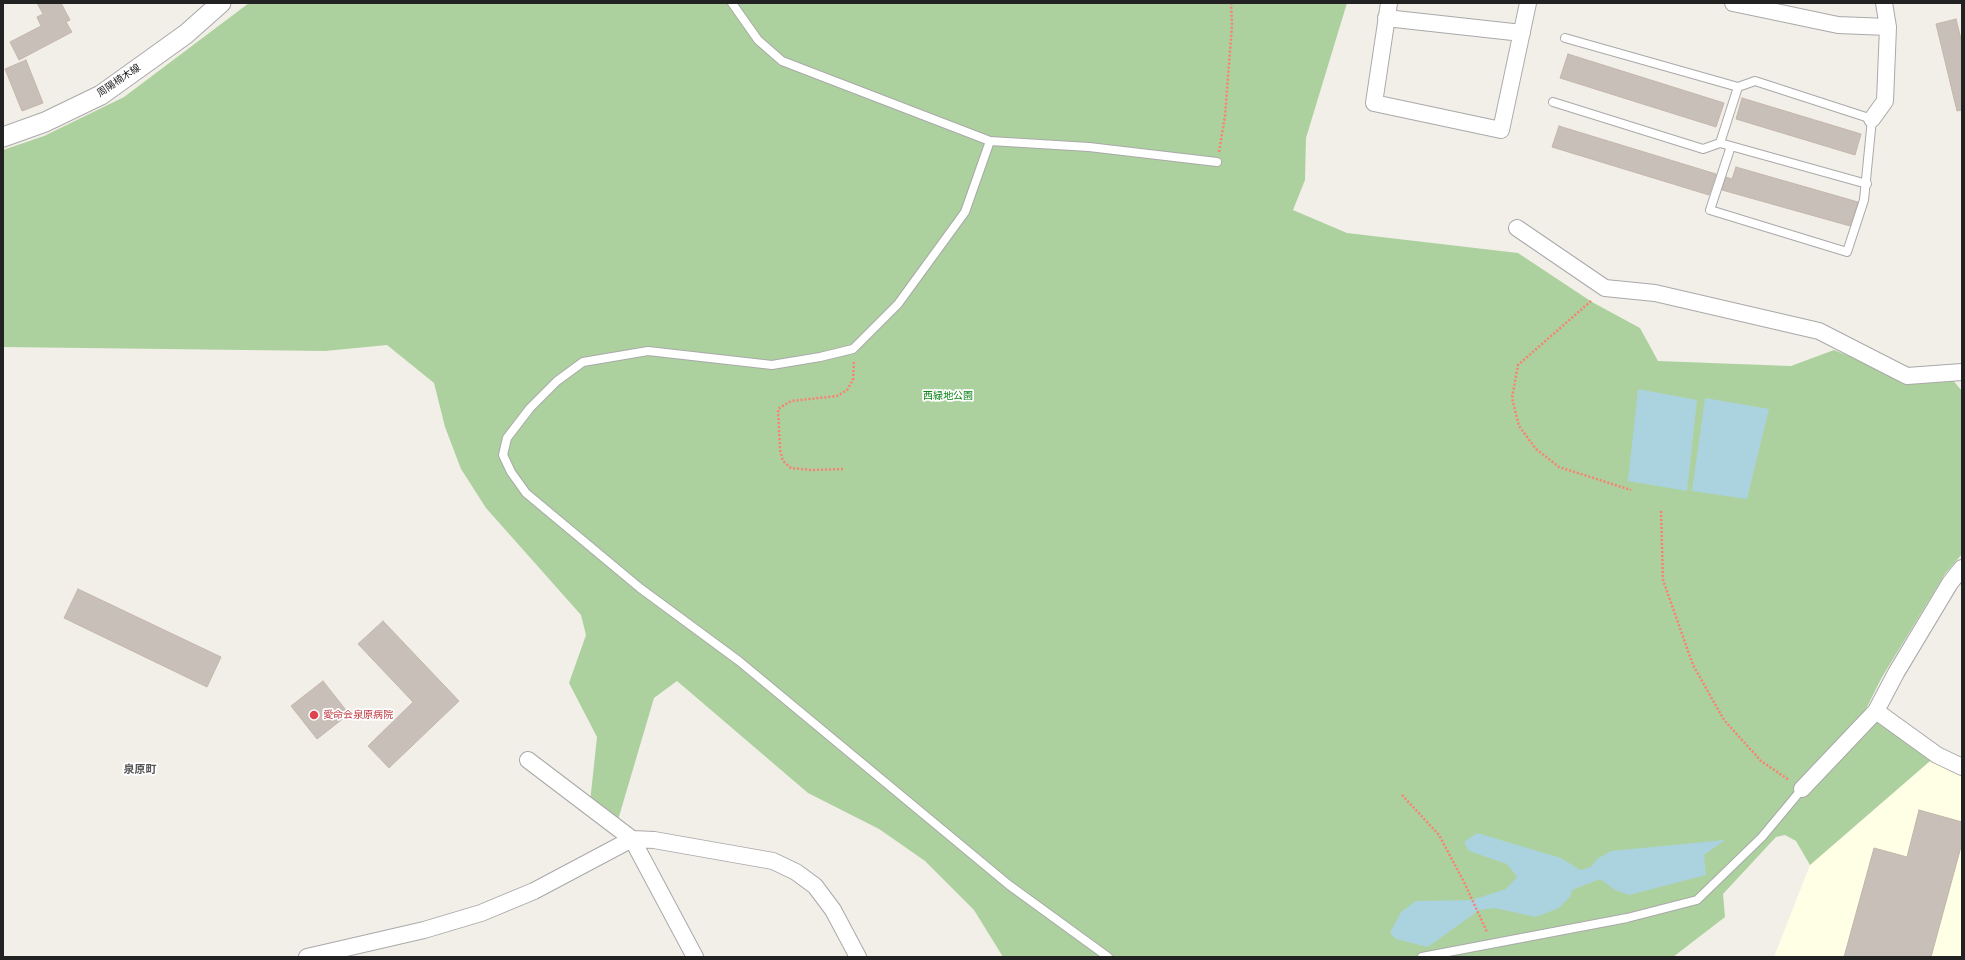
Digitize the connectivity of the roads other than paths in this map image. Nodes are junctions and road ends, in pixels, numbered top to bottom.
1 (221, 3) edge
2 (732, 3) edge
3 (1528, 3) edge
4 (1733, 3) edge
5 (1884, 3) edge
6 (1387, 10) edge
7 (1888, 27) junction
8 (1522, 33) junction
9 (1565, 38) dead end
10 (1738, 87) junction
11 (1553, 102) dead end
12 (1872, 119) junction
13 (3, 137) edge
14 (990, 140) junction
15 (1720, 143) junction
16 (1731, 146) junction
17 (1217, 162) road end
18 (1867, 184) junction
19 (1517, 228) dead end
20 (1962, 372) edge
21 (1962, 568) edge
22 (1876, 711) junction
23 (528, 760) dead end
24 (1962, 767) edge
25 (1802, 789) joint
26 (632, 839) junction
27 (307, 957) edge
28 (695, 957) edge
29 (858, 957) edge
30 (1108, 957) edge
31 (1422, 957) edge

1 - 13 street, 周陽楠木線
2 - 14 lane
3 - 8 street
4 - 7 street
5 - 7 street
6 - 8 street
6 - 8 street
7 - 12 street
9 - 10 lane
10 - 12 lane
10 - 15 lane
11 - 15 lane
12 - 18 lane
14 - 17 lane
14 - 30 lane
15 - 16 lane
16 - 18 lane
16 - 18 lane
19 - 20 street
21 - 22 street
22 - 24 street
22 - 25 street
23 - 26 street
25 - 31 lane
26 - 27 street
26 - 28 street
26 - 29 street

